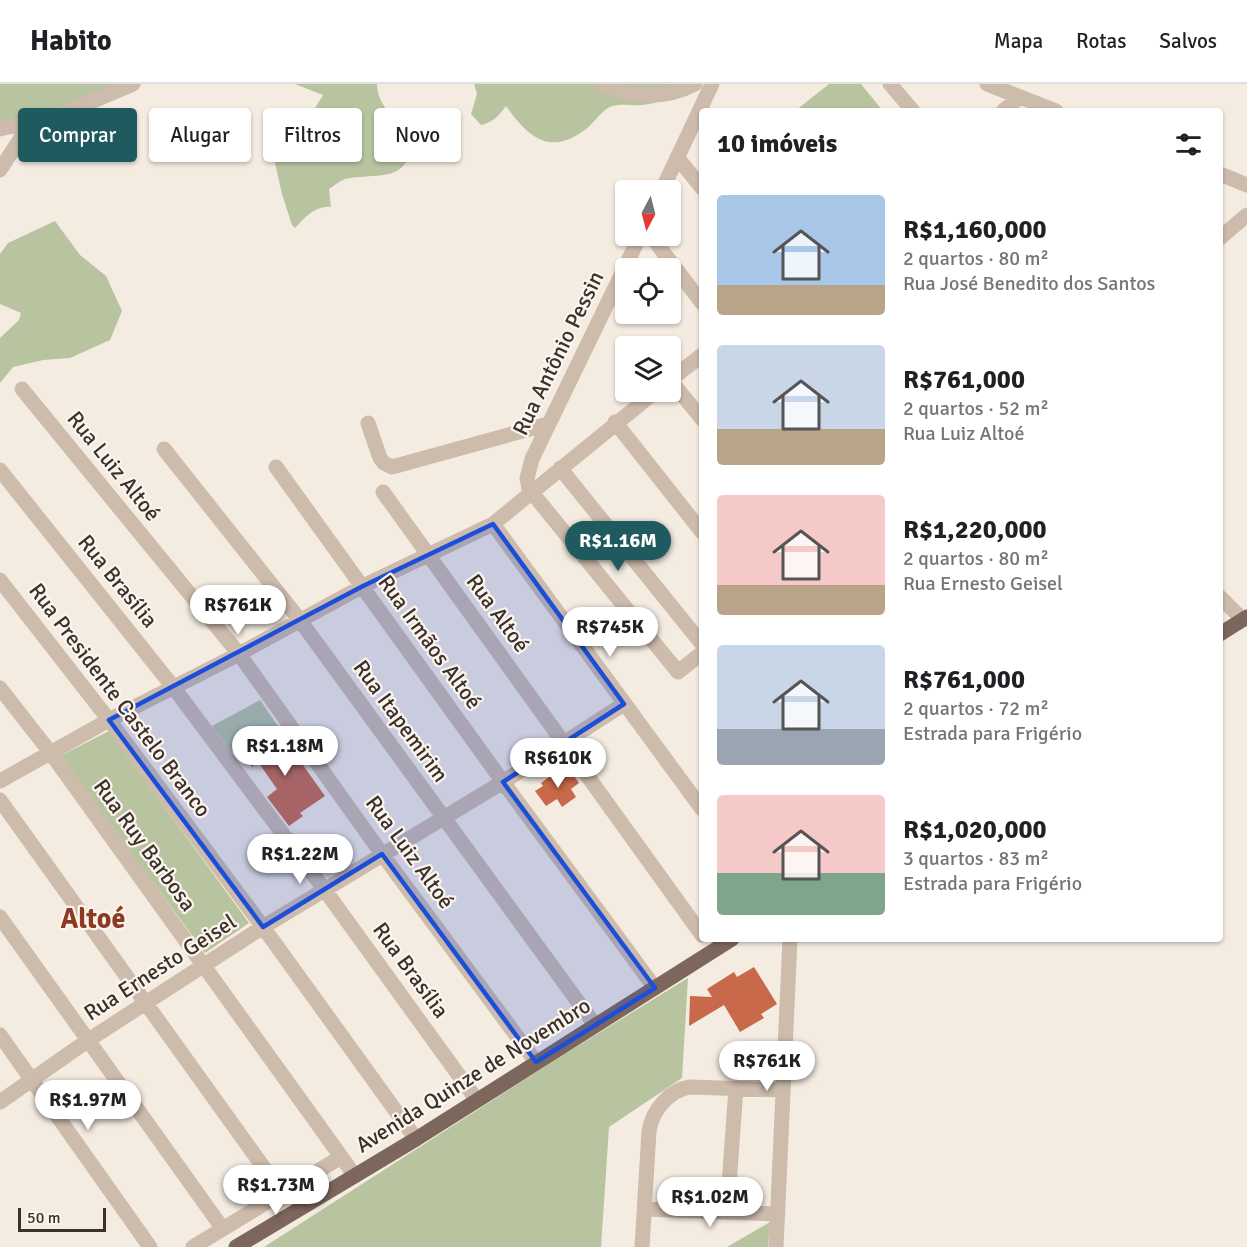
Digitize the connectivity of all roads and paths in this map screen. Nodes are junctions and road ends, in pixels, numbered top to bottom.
1 (133, 84) edge
2 (601, 84) edge
3 (695, 84) edge
4 (712, 84) edge
5 (890, 84) edge
6 (987, 84) edge
7 (1020, 98) junction
8 (76, 108) edge
9 (700, 108) edge
10 (910, 108) edge
11 (1008, 108) edge
12 (1048, 108) edge
13 (699, 111) edge
14 (18, 125) edge
15 (0, 129) edge
16 (18, 142) edge
17 (677, 157) junction
18 (0, 170) edge
19 (1223, 175) edge
20 (667, 180) edge
21 (1246, 182) edge
22 (699, 184) edge
23 (1247, 215) edge
24 (1223, 235) edge
25 (635, 246) edge
26 (659, 246) edge
27 (699, 299) edge
28 (699, 357) edge
29 (681, 371) edge
30 (22, 389) dead end
31 (681, 393) edge
32 (642, 402) edge
33 (699, 415) edge
34 (615, 422) junction
35 (368, 423) dead end
36 (548, 424) junction
37 (164, 449) dead end
38 (276, 467) dead end
39 (560, 468) junction
40 (0, 470) edge
41 (383, 492) dead end
42 (532, 492) junction
43 (493, 524) junction
44 (699, 528) edge
45 (428, 554) junction
46 (0, 580) edge
47 (363, 586) junction
48 (1223, 600) edge
49 (1245, 619) edge
50 (299, 620) junction
51 (1223, 632) edge
52 (699, 640) edge
53 (239, 654) junction
54 (699, 655) edge
55 (0, 688) edge
56 (174, 688) junction
57 (624, 704) junction
58 (110, 720) junction
59 (563, 742) junction
60 (50, 752) junction
61 (0, 781) edge
62 (503, 782) junction
63 (0, 800) edge
64 (699, 805) edge
65 (442, 818) junction
66 (382, 854) junction
67 (324, 889) junction
68 (0, 917) edge
69 (263, 927) junction
70 (699, 931) edge
71 (790, 942) edge
72 (709, 945) edge
73 (205, 966) junction
74 (654, 988) junction
75 (146, 1003) junction
76 (595, 1025) junction
77 (0, 1035) edge
78 (87, 1041) junction
79 (536, 1062) junction
80 (32, 1081) junction
81 (736, 1088) junction
82 (783, 1090) junction
83 (476, 1099) junction
84 (0, 1102) edge
85 (416, 1139) junction
86 (341, 1157) junction
87 (355, 1176) junction
88 (282, 1193) junction
89 (645, 1209) junction
90 (727, 1212) junction
91 (778, 1214) junction
92 (223, 1228) junction
93 (150, 1247) edge
94 (193, 1247) edge
95 (236, 1247) edge
96 (642, 1247) edge
97 (776, 1247) edge

1 - 8 street
2 - 3 street
4 - 9 street
5 - 10 street
6 - 7 street
7 - 11 street
7 - 12 street
13 - 17 street
14 - 15 street
16 - 18 street
17 - 20 street
17 - 22 street
19 - 21 street
23 - 24 street
25 - 36 street, Rua Antônio Pessin
26 - 27 street
28 - 29 street
30 - 53 street, Rua Luiz Altoé
31 - 33 street
32 - 34 street
34 - 39 street
34 - 44 street
35 - 36 street
36 - 42 street, Rua Antônio Pessin
37 - 50 street, Rua Itapemirim
38 - 47 street, Rua Irmãos Altoé
39 - 42 street
39 - 52 street
40 - 56 street, Rua Brasília
41 - 45 street, Rua Altoé
42 - 43 street
42 - 54 street
43 - 45 street
43 - 57 street
45 - 47 street
45 - 59 street, Rua Altoé
46 - 58 street, Rua Presidente Castelo Branco
47 - 50 street
47 - 62 street, Rua Irmãos Altoé
48 - 49 street
49 - 51 main road
50 - 53 street
50 - 65 street, Rua Itapemirim
53 - 56 street
53 - 66 street, Rua Luiz Altoé
55 - 60 street, Rua Ruy Barbosa
56 - 58 street
56 - 67 street, Rua Brasília
57 - 59 street, Rua Ernesto Geisel
57 - 64 street
58 - 60 street
58 - 69 street, Rua Presidente Castelo Branco
59 - 62 street, Rua Ernesto Geisel
59 - 70 street, Rua Altoé
60 - 61 street
60 - 73 street, Rua Ruy Barbosa
62 - 65 street, Rua Ernesto Geisel
62 - 74 street, Rua Irmãos Altoé
63 - 75 street
65 - 66 street, Rua Ernesto Geisel
65 - 76 street, Rua Itapemirim
66 - 67 street, Rua Ernesto Geisel
66 - 79 street, Rua Luiz Altoé
67 - 69 street, Rua Ernesto Geisel
67 - 83 street, Rua Brasília
68 - 78 street
69 - 73 street, Rua Ernesto Geisel
69 - 85 street, Rua Presidente Castelo Branco
71 - 82 street
72 - 74 main road, Avenida Quinze de Novembro
73 - 75 street, Rua Ernesto Geisel
73 - 86 street, Rua Ruy Barbosa
74 - 76 main road, Avenida Quinze de Novembro
75 - 78 street, Rua Ernesto Geisel
75 - 88 street
76 - 79 main road, Avenida Quinze de Novembro
77 - 80 street
78 - 80 street, Rua Ernesto Geisel
78 - 92 street
79 - 83 main road, Avenida Quinze de Novembro
80 - 84 street, Rua Ernesto Geisel
80 - 93 street
81 - 82 street
81 - 89 street
81 - 90 street
82 - 91 street
83 - 85 main road, Avenida Quinze de Novembro
85 - 87 main road, Avenida Quinze de Novembro
86 - 87 street, Rua Ruy Barbosa
86 - 88 street, Avenida Quinze de Novembro
87 - 95 main road, Avenida Quinze de Novembro
88 - 92 street, Avenida Quinze de Novembro
89 - 90 street
89 - 96 street
90 - 91 street
91 - 97 street
92 - 94 street, Avenida Quinze de Novembro

